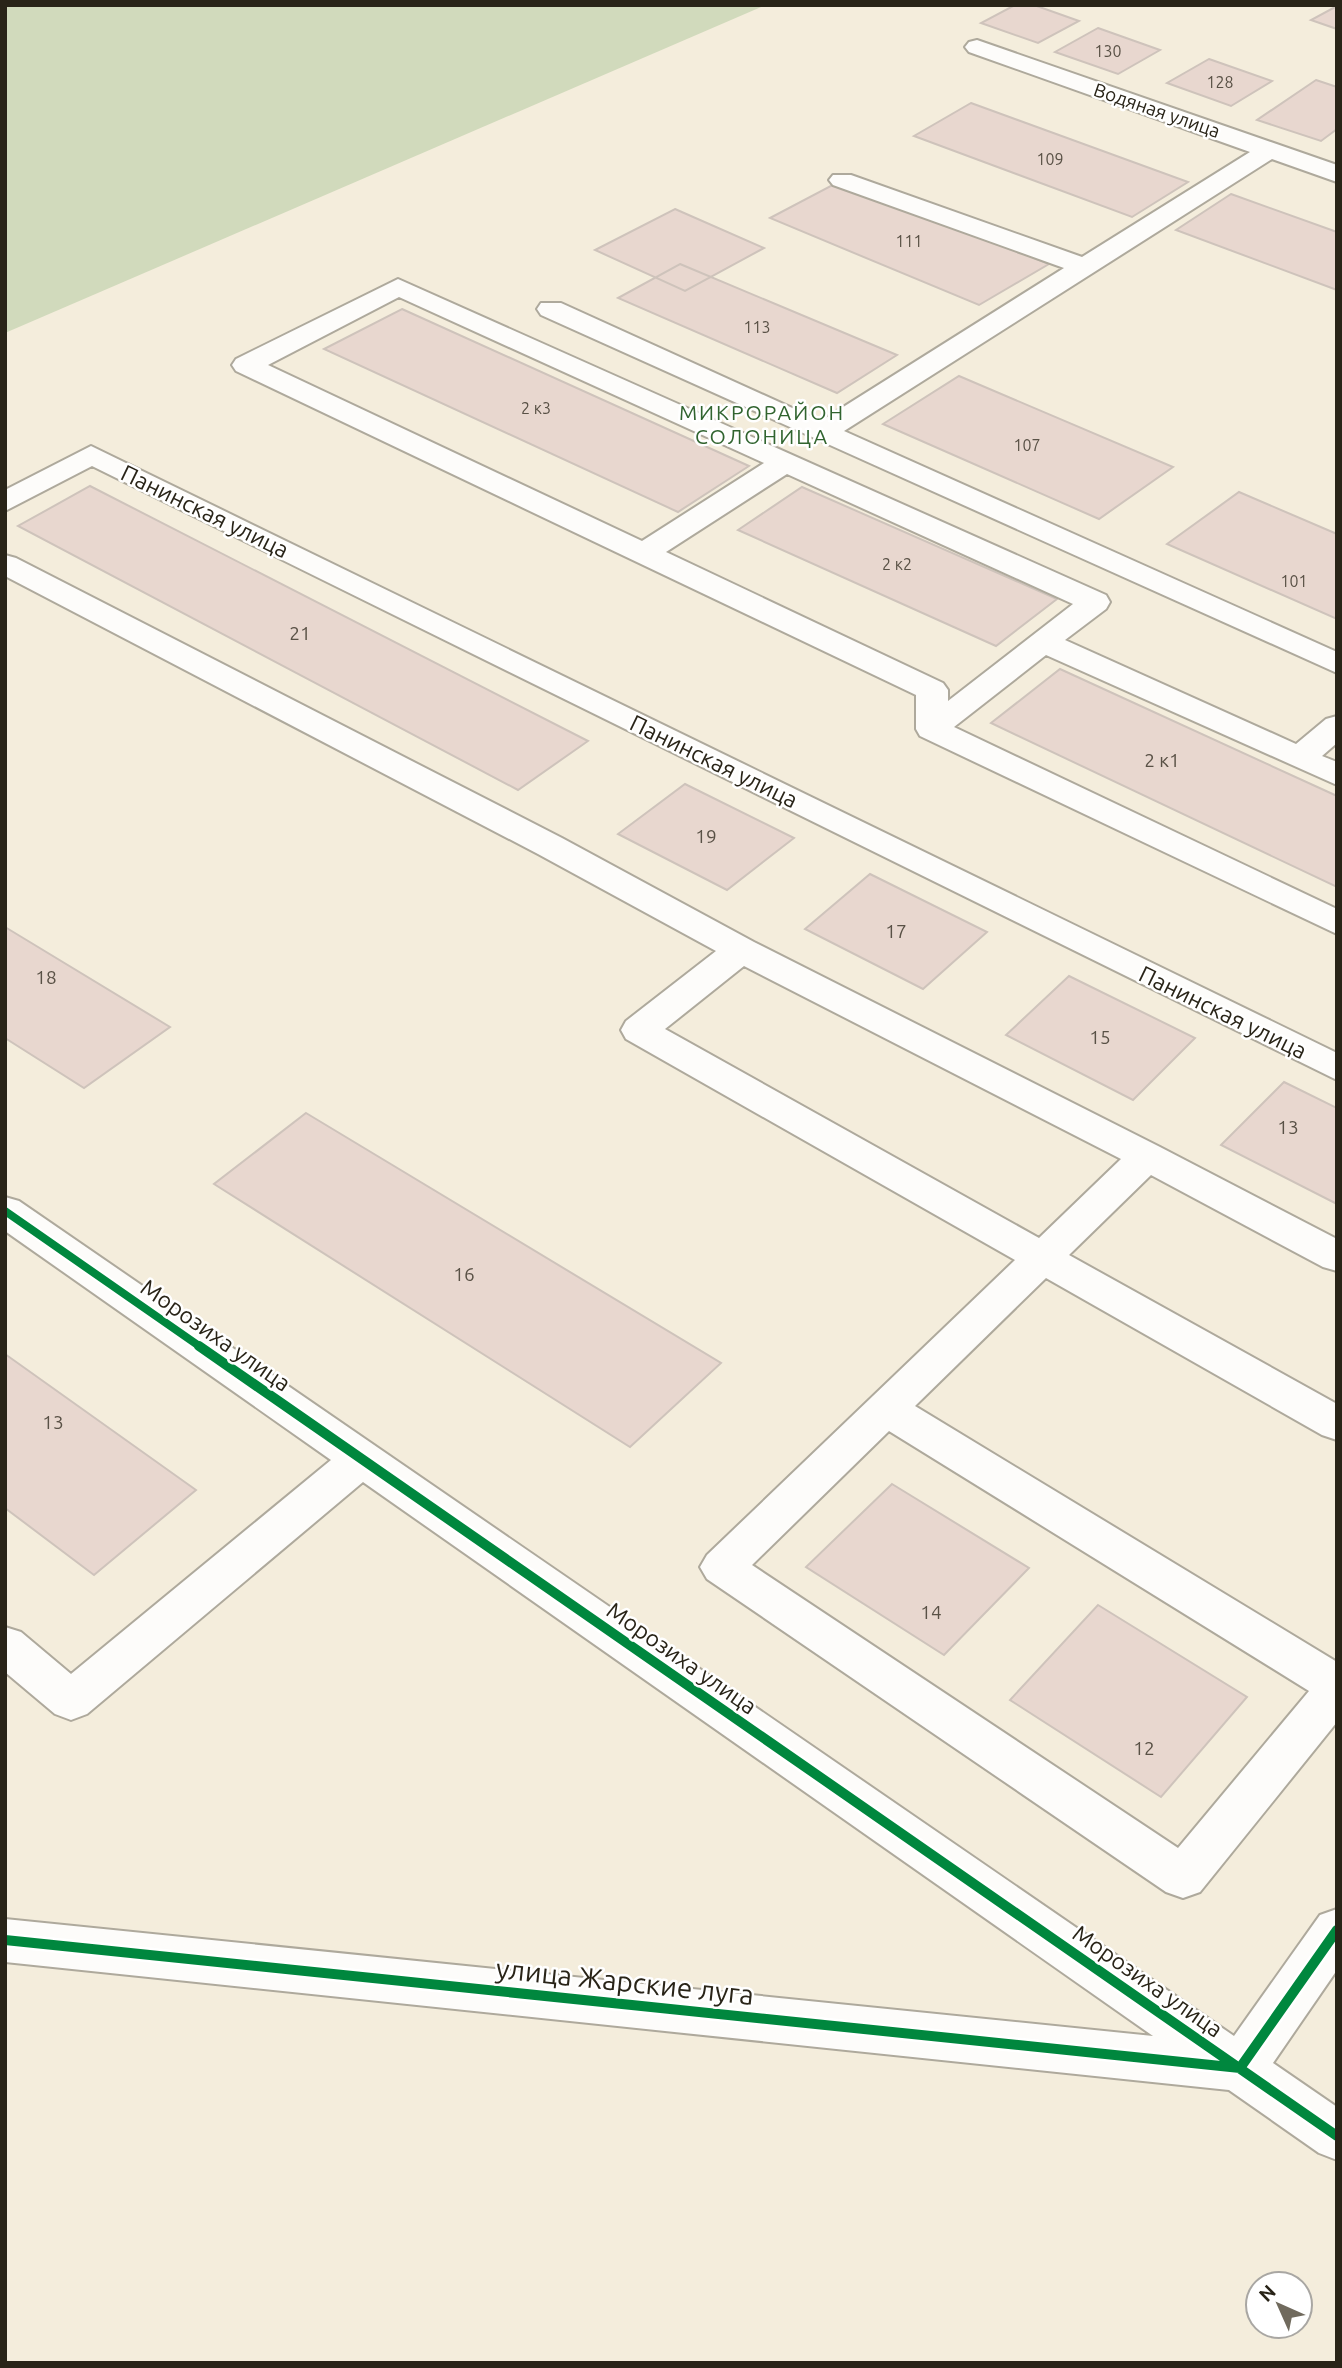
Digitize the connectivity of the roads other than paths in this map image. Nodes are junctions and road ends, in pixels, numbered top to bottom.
1 (976, 47) dead end
2 (1271, 149) junction
3 (1337, 174) edge
4 (842, 180) dead end
5 (1085, 267) junction
6 (551, 309) dead end
7 (823, 432) junction
8 (785, 462) junction
9 (5, 502) edge
10 (644, 553) junction
11 (5, 564) edge
12 (1045, 643) junction
13 (1337, 664) edge
14 (1337, 726) edge
15 (932, 729) junction
16 (1300, 758) junction
17 (1337, 775) edge
18 (1337, 923) edge
19 (741, 950) junction
20 (1337, 1068) edge
21 (1147, 1156) junction
22 (5, 1211) edge
23 (1337, 1257) edge
24 (1042, 1259) junction
25 (887, 1409) junction
26 (1337, 1424) edge
27 (361, 1459) junction
28 (5, 1645) edge
29 (1337, 1687) edge
30 (1337, 1930) edge
31 (5, 1940) edge
32 (1240, 2068) junction
33 (1337, 2136) edge

1 - 2 street, Водяная улица
2 - 3 street, Водяная улица
2 - 5 street
4 - 5 street
5 - 7 street
6 - 7 street
7 - 13 street
8 - 10 street
8 - 10 street
8 - 12 street
9 - 20 street, Панинская улица
10 - 15 street
11 - 19 street
12 - 15 street
12 - 16 street
14 - 16 street
15 - 18 street
16 - 17 street
19 - 21 street
19 - 24 street
21 - 23 street
21 - 24 street
22 - 27 street, Морозиха улица
24 - 25 street
24 - 26 street
25 - 29 street
25 - 29 street
27 - 28 street
27 - 32 street, Морозиха улица
30 - 32 street
31 - 32 street, улица Жарские луга
32 - 33 street, Морозиха улица

